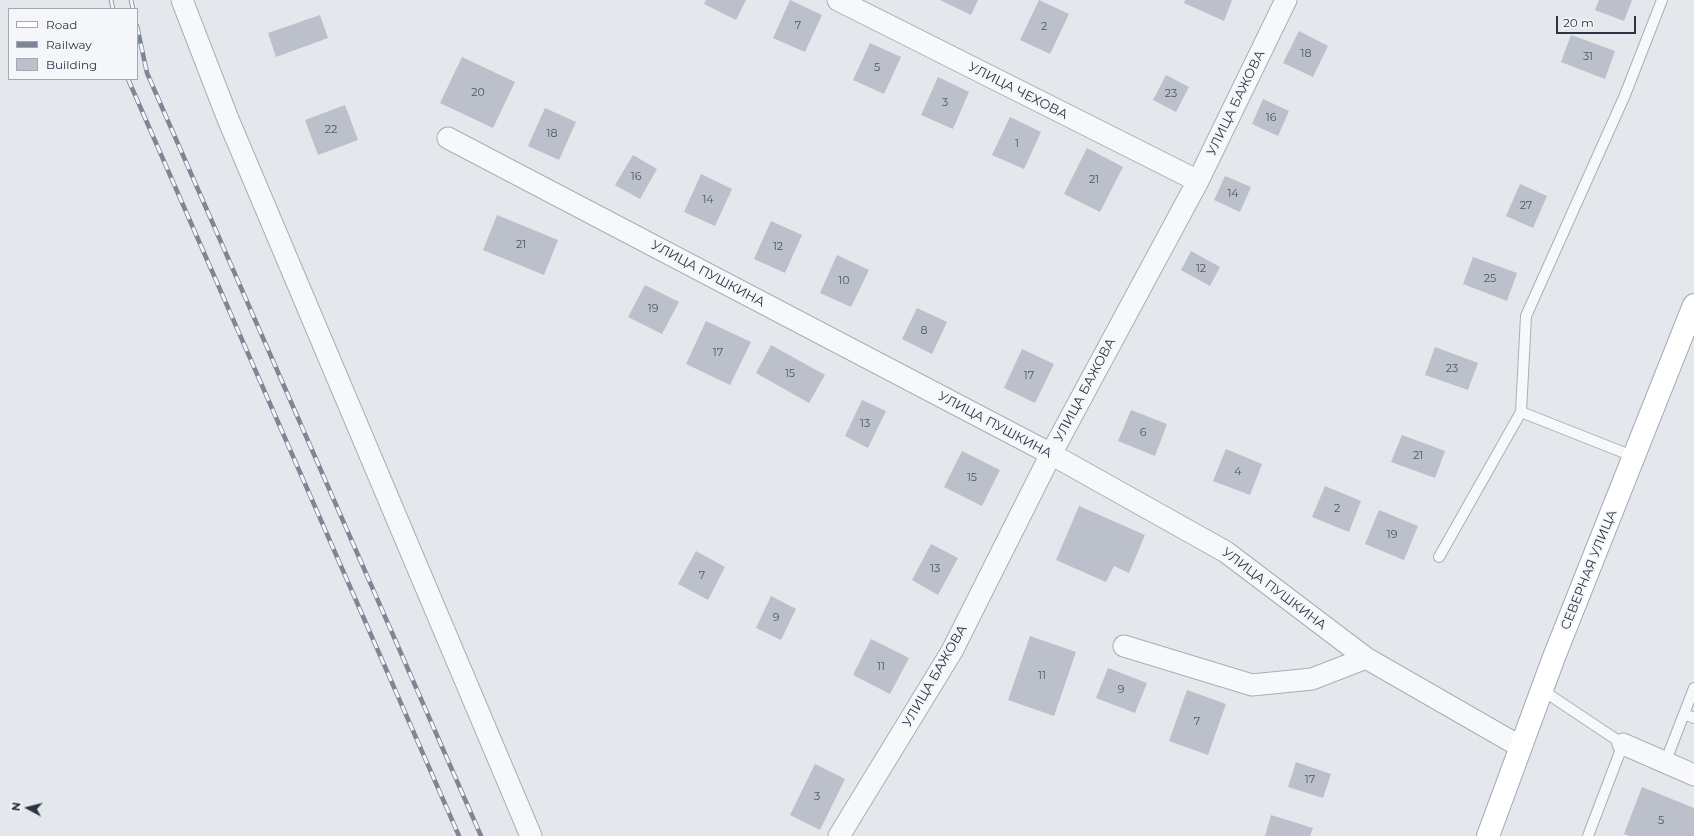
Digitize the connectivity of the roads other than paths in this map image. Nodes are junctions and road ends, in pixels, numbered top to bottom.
1 (182, 0) edge
2 (838, 0) edge
3 (1286, 0) edge
4 (1662, 0) edge
5 (448, 138) dead end
6 (1198, 181) junction
7 (1694, 305) edge
8 (1521, 412) junction
9 (1051, 454) junction
10 (1635, 456) junction
11 (1439, 557) dead end
12 (1124, 646) dead end
13 (1366, 658) junction
14 (1694, 688) edge
15 (1542, 690) junction
16 (1684, 714) junction
17 (1694, 718) edge
18 (1623, 744) junction
19 (1521, 747) junction
20 (1665, 763) junction
21 (1694, 775) edge
22 (531, 836) edge
23 (839, 836) edge
24 (1488, 836) edge
25 (1588, 836) edge

1 - 22 street
2 - 6 street, УЛИЦА ЧЕХОВА
3 - 6 street, УЛИЦА БАЖОВА
4 - 8 lane
5 - 9 street, УЛИЦА ПУШКИНА
6 - 9 street, УЛИЦА БАЖОВА
7 - 10 main road, СЕВЕРНАЯ УЛИЦА
8 - 10 lane
8 - 11 lane
9 - 13 street, УЛИЦА ПУШКИНА
9 - 23 street, УЛИЦА БАЖОВА
10 - 15 main road, СЕВЕРНАЯ УЛИЦА
12 - 13 street
13 - 19 street, УЛИЦА ПУШКИНА
14 - 16 lane
15 - 18 lane
15 - 19 main road, СЕВЕРНАЯ УЛИЦА
16 - 17 lane
16 - 20 lane
18 - 20 street
18 - 25 lane
19 - 24 main road, СЕВЕРНАЯ УЛИЦА
20 - 21 street

